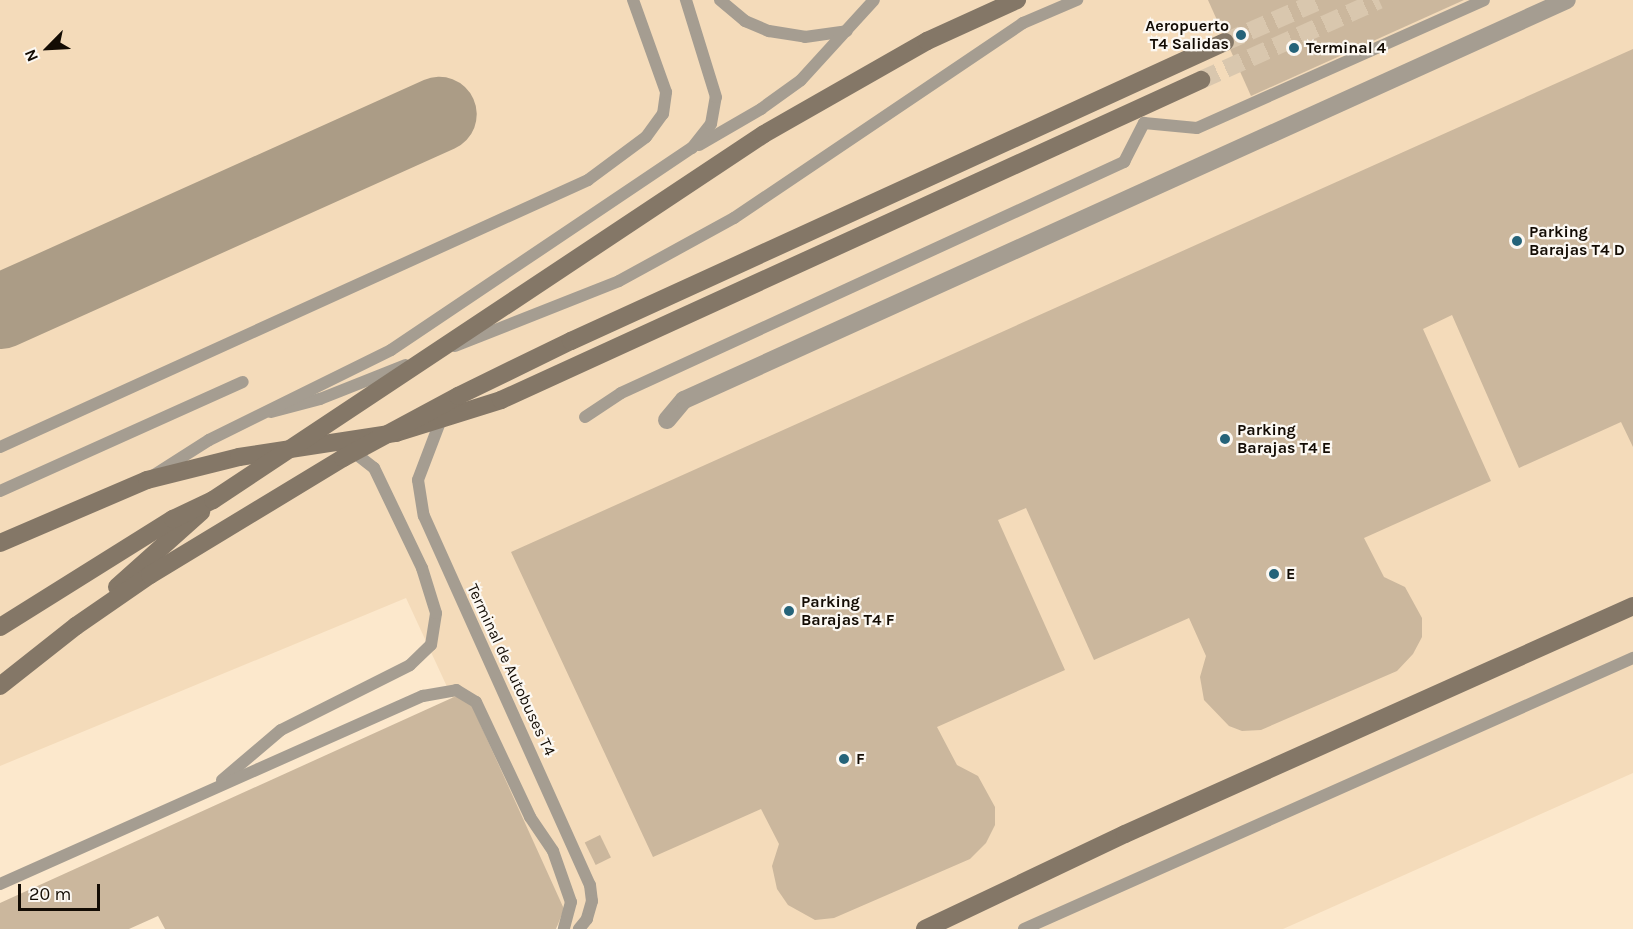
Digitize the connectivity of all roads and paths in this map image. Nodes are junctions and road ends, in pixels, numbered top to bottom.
1 (633, 0) edge
2 (686, 0) edge
3 (720, 0) edge
4 (874, 0) edge
5 (1017, 0) edge
6 (1077, 0) edge
7 (1484, 0) edge
8 (1567, 0) edge
9 (847, 31) junction
10 (1224, 42) tunnel mouth
11 (1201, 80) tunnel mouth
12 (692, 148) junction
13 (243, 382) dead end
14 (271, 412) junction
15 (585, 417) dead end
16 (667, 420) dead end
17 (440, 422) junction
18 (342, 444) junction
19 (0, 447) edge
20 (147, 480) junction
21 (0, 491) edge
22 (178, 524) junction
23 (0, 543) edge
24 (1633, 606) edge
25 (76, 626) junction
26 (0, 627) edge
27 (1633, 658) edge
28 (0, 686) edge
29 (209, 790) junction
30 (0, 884) edge
31 (564, 929) edge
32 (579, 929) edge
33 (925, 929) edge
34 (1024, 929) edge

1 - 19 lane
2 - 12 lane
3 - 9 lane
4 - 9 lane
5 - 22 street, bridge
6 - 14 lane
7 - 15 lane
8 - 16 street
9 - 12 lane
10 - 25 street, bridge
11 - 17 street
12 - 14 lane
13 - 21 lane
14 - 20 lane
17 - 18 street
17 - 32 lane, Terminal de Autobuses T4
18 - 20 street
18 - 29 lane
20 - 23 street
22 - 25 street
22 - 26 street
24 - 33 street
25 - 28 street
27 - 34 lane
29 - 30 lane
29 - 31 lane

